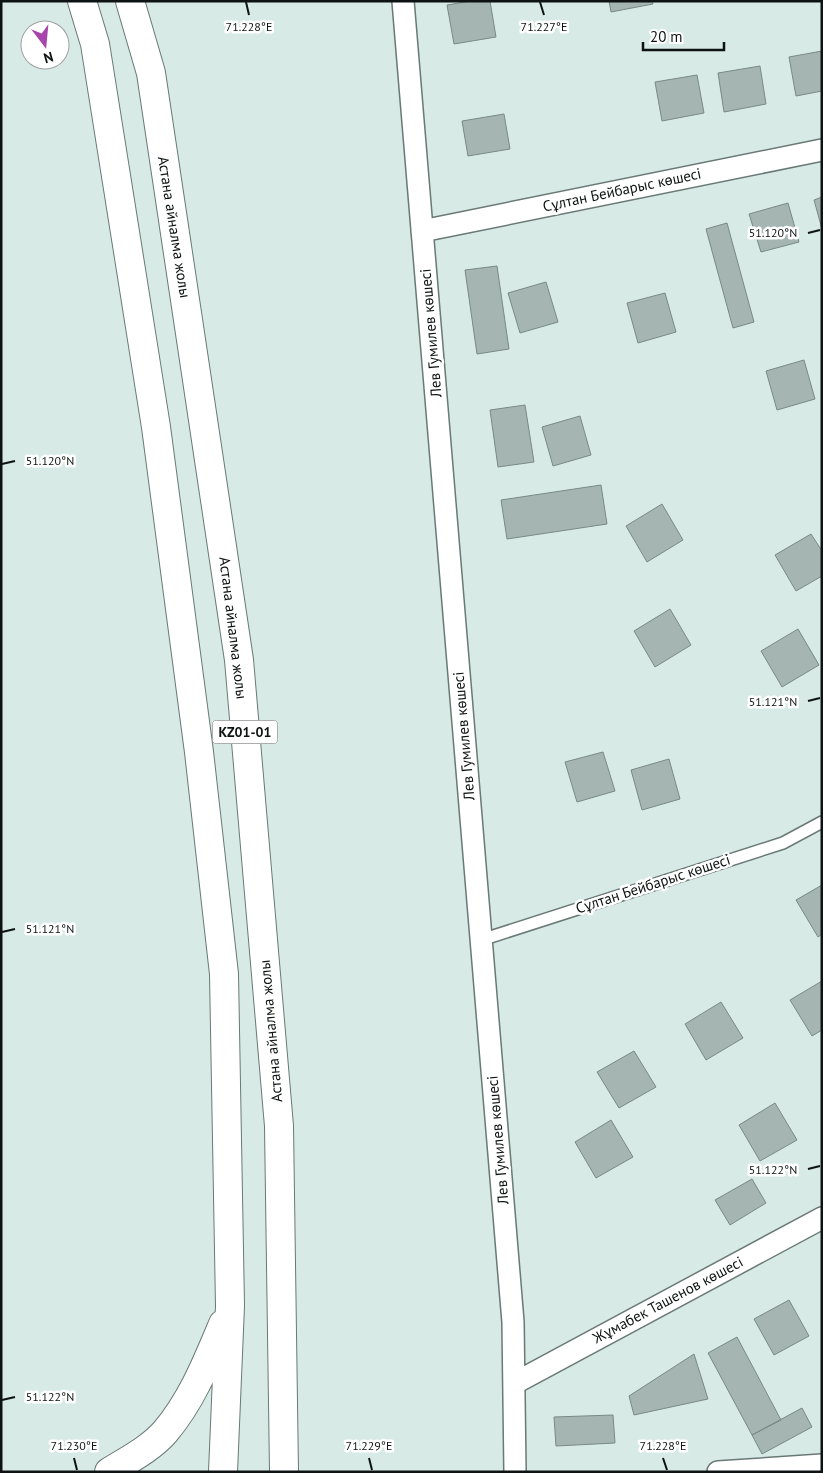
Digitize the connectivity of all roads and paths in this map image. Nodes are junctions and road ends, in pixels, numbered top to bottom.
1 (82, 1) edge
2 (130, 1) edge
3 (403, 1) edge
4 (822, 150) edge
5 (422, 231) junction
6 (822, 822) edge
7 (481, 940) junction
8 (822, 1218) edge
9 (230, 1306) junction
10 (515, 1383) junction
11 (822, 1466) edge
12 (109, 1472) edge
13 (223, 1472) edge
14 (284, 1472) edge
15 (515, 1472) edge
16 (718, 1472) edge

1 - 9 highway, KZ01-01
2 - 14 highway, Астана айналма жолы / KZ01-01
3 - 5 street, Лев Гумилев көшесі
4 - 5 street, Сұлтан Бейбарыс көшесі
5 - 7 street, Лев Гумилев көшесі
6 - 7 lane, Сұлтан Бейбарыс көшесі
7 - 10 street, Лев Гумилев көшесі
8 - 10 street, Жұмабек Ташенов көшесі
9 - 12 highway
9 - 13 highway, KZ01-01
10 - 15 street, Лев Гумилев көшесі
11 - 16 street

